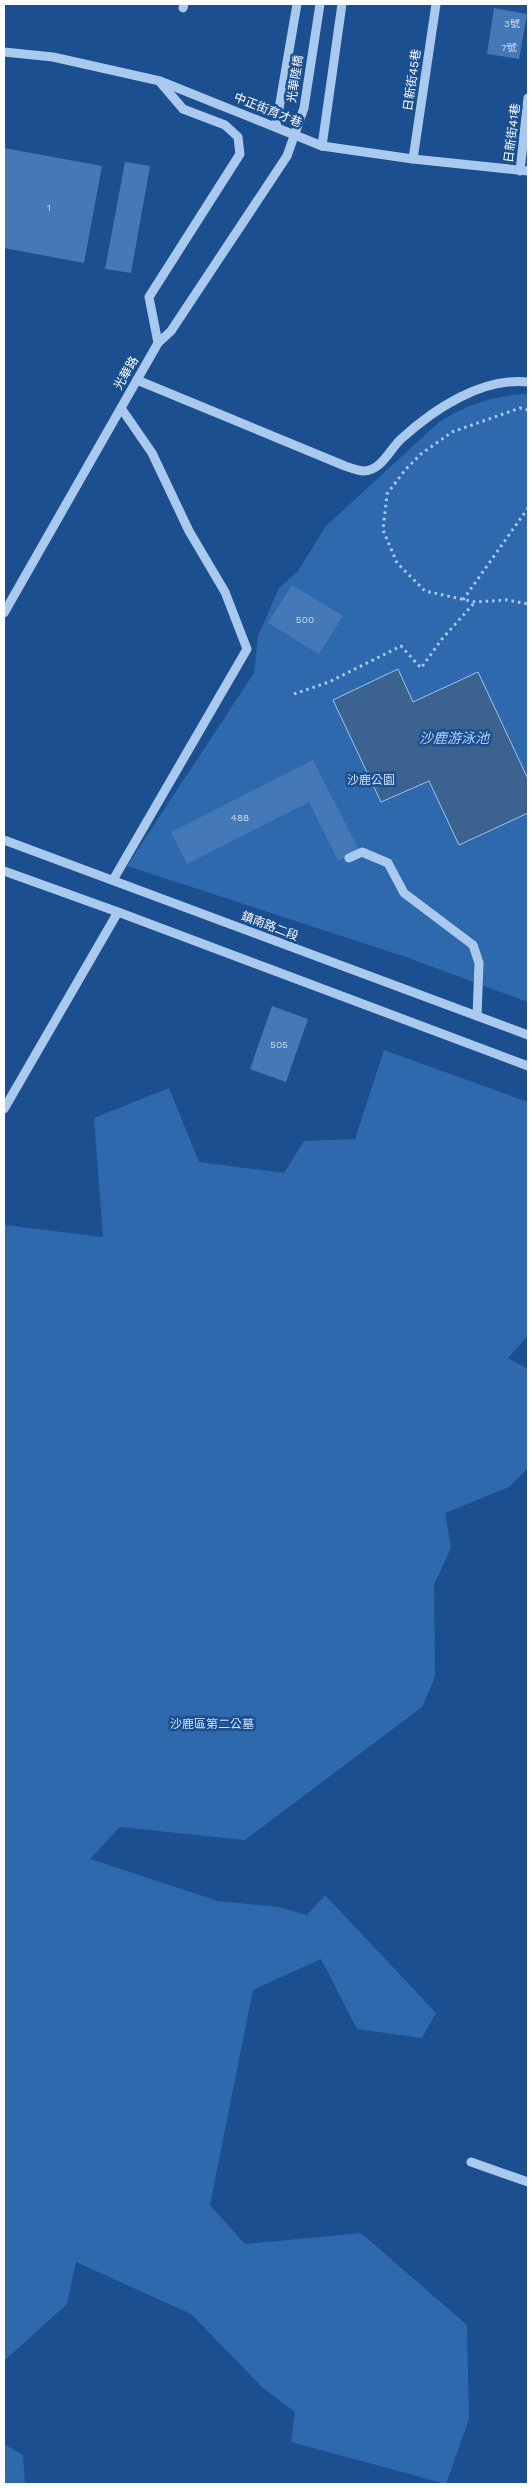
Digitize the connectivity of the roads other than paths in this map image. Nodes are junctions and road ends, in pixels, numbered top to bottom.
1 (297, 4) edge
2 (320, 4) edge
3 (342, 4) edge
4 (436, 4) edge
5 (4, 52) edge
6 (160, 81) junction
7 (528, 98) edge
8 (276, 126) junction
9 (322, 146) junction
10 (287, 156) joint
11 (413, 159) junction
12 (524, 171) edge
13 (158, 343) junction
14 (137, 380) junction
15 (528, 382) edge
16 (120, 408) junction
17 (4, 613) edge
18 (4, 840) edge
19 (349, 858) dead end
20 (4, 871) edge
21 (113, 880) junction
22 (118, 912) junction
23 (477, 1016) junction
24 (528, 1035) edge
25 (528, 1066) edge
26 (4, 1109) edge
27 (472, 2162) dead end
28 (528, 2182) edge

1 - 8 street
2 - 10 street, 光華陸橋, bridge
3 - 9 street
4 - 11 street, 日新街45巷
5 - 6 street, 中正街育才巷
6 - 8 street, 中正街育才巷
6 - 13 street
7 - 12 street, 日新街41巷
8 - 9 street, 中正街育才巷
9 - 11 street, 中正街育才巷
10 - 13 street, 光華路
11 - 12 street, 中正街育才巷
13 - 14 street, 光華路
14 - 15 street
14 - 16 street, 光華路
16 - 17 street, 光華路
16 - 21 street
18 - 21 street, 鎮南路二段
19 - 23 street
20 - 22 street
21 - 23 street, 鎮南路二段
22 - 25 street
22 - 26 street
23 - 24 street, 鎮南路二段
27 - 28 street

